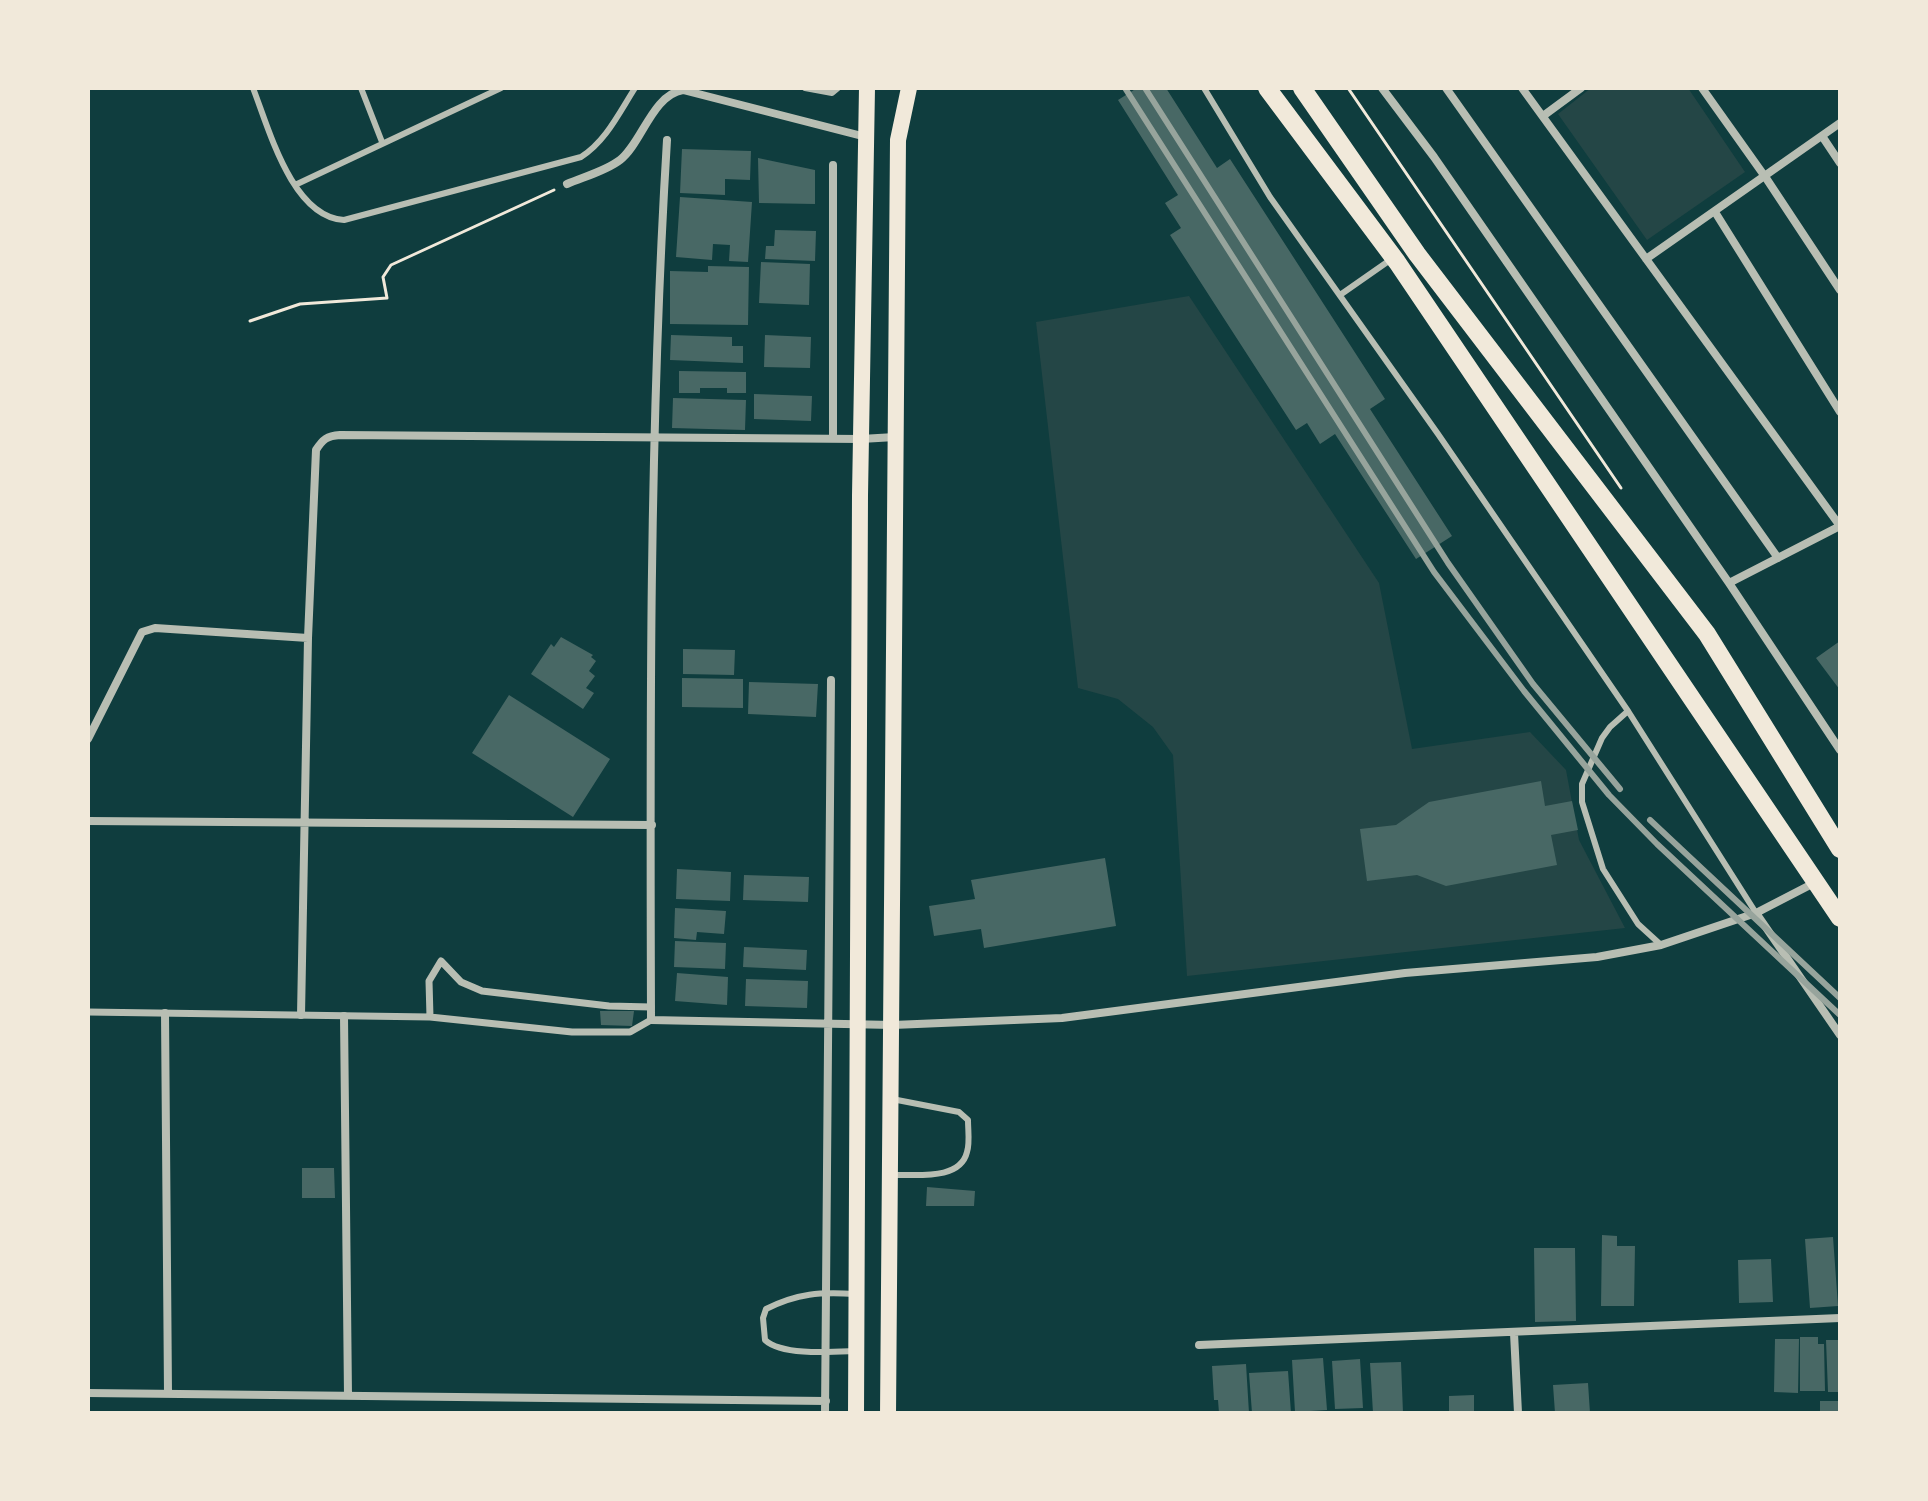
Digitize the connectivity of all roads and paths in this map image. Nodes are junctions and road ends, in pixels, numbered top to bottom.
1 (253, 88) edge
2 (361, 88) edge
3 (635, 88) edge
4 (805, 88) edge
5 (838, 88) edge
6 (867, 88) edge
7 (909, 88) edge
8 (1204, 88) edge
9 (1267, 88) edge
10 (1302, 88) edge
11 (1348, 88) edge
12 (1382, 88) edge
13 (1446, 88) edge
14 (1522, 88) edge
15 (1581, 88) edge
16 (1702, 88) edge
17 (499, 89) edge
18 (1543, 116) junction
19 (1840, 123) edge
20 (1822, 136) junction
21 (867, 137) junction
22 (667, 140) dead end
23 (382, 142) junction
24 (1840, 163) edge
25 (833, 165) dead end
26 (1766, 178) junction
27 (567, 184) joint
28 (295, 185) junction
29 (1715, 212) junction
30 (1394, 257) junction
31 (1646, 259) junction
32 (1840, 290) edge
33 (1340, 295) junction
34 (250, 321) dead end
35 (1840, 412) edge
36 (895, 437) junction
37 (654, 438) junction
38 (833, 438) junction
39 (861, 439) junction
40 (1626, 496) dead end
41 (1840, 526) edge
42 (1778, 558) junction
43 (1729, 583) junction
44 (308, 638) junction
45 (831, 680) dead end
46 (1628, 711) junction
47 (88, 739) edge
48 (1840, 750) edge
49 (88, 821) edge
50 (305, 822) junction
51 (652, 825) junction
52 (1840, 849) edge
53 (1816, 882) junction
54 (1756, 913) junction
55 (1840, 918) edge
56 (1661, 945) junction
57 (651, 1007) junction
58 (88, 1012) edge
59 (165, 1013) junction
60 (301, 1015) junction
61 (344, 1016) junction
62 (430, 1017) junction
63 (651, 1020) junction
64 (829, 1023) junction
65 (857, 1025) junction
66 (893, 1025) junction
67 (1840, 1035) edge
68 (892, 1099) junction
69 (891, 1175) junction
70 (826, 1293) junction
71 (855, 1294) junction
72 (1840, 1318) edge
73 (1514, 1333) junction
74 (1199, 1345) dead end
75 (856, 1351) junction
76 (826, 1352) junction
77 (88, 1393) edge
78 (168, 1394) junction
79 (348, 1396) junction
80 (826, 1401) junction
81 (825, 1413) edge
82 (856, 1413) edge
83 (888, 1413) edge
84 (1518, 1413) edge

1 - 28 lane
2 - 23 lane
3 - 28 lane
4 - 5 lane
6 - 21 main road
7 - 36 main road
8 - 33 lane
9 - 30 main road
10 - 52 main road
11 - 40 path
12 - 43 street
13 - 42 street
14 - 18 street
15 - 18 street
16 - 26 street
17 - 23 lane
18 - 31 street
19 - 20 street
20 - 24 street
20 - 26 street
21 - 27 street
21 - 39 main road
22 - 37 street
23 - 28 lane
25 - 38 street
26 - 29 street
26 - 32 street
27 - 34 path
29 - 31 street
29 - 35 street
30 - 33 lane
30 - 53 main road
31 - 41 street
33 - 46 lane
36 - 39 street
36 - 66 main road
37 - 38 street
37 - 44 street
37 - 51 street
38 - 39 street
39 - 65 main road
41 - 42 street
42 - 43 street
43 - 48 street
44 - 47 street
44 - 50 street
45 - 64 street
46 - 54 lane
46 - 56 lane
49 - 50 street
50 - 51 street
50 - 60 street
51 - 57 street
53 - 54 street
53 - 55 main road
54 - 56 street
54 - 67 street
56 - 66 street
57 - 62 street
57 - 63 street
58 - 59 street
59 - 60 street
59 - 78 street
60 - 61 street
61 - 62 street
61 - 79 street
62 - 63 street
63 - 64 street
64 - 65 street
64 - 70 street
65 - 66 street
65 - 71 main road
66 - 68 main road
68 - 69 main road
68 - 69 lane
69 - 83 main road
70 - 71 lane
70 - 76 street
70 - 76 lane
71 - 75 main road
72 - 73 street
73 - 74 street
73 - 84 street
75 - 76 lane
75 - 82 main road
76 - 80 street
77 - 78 street
78 - 79 street
79 - 80 street
80 - 81 street

